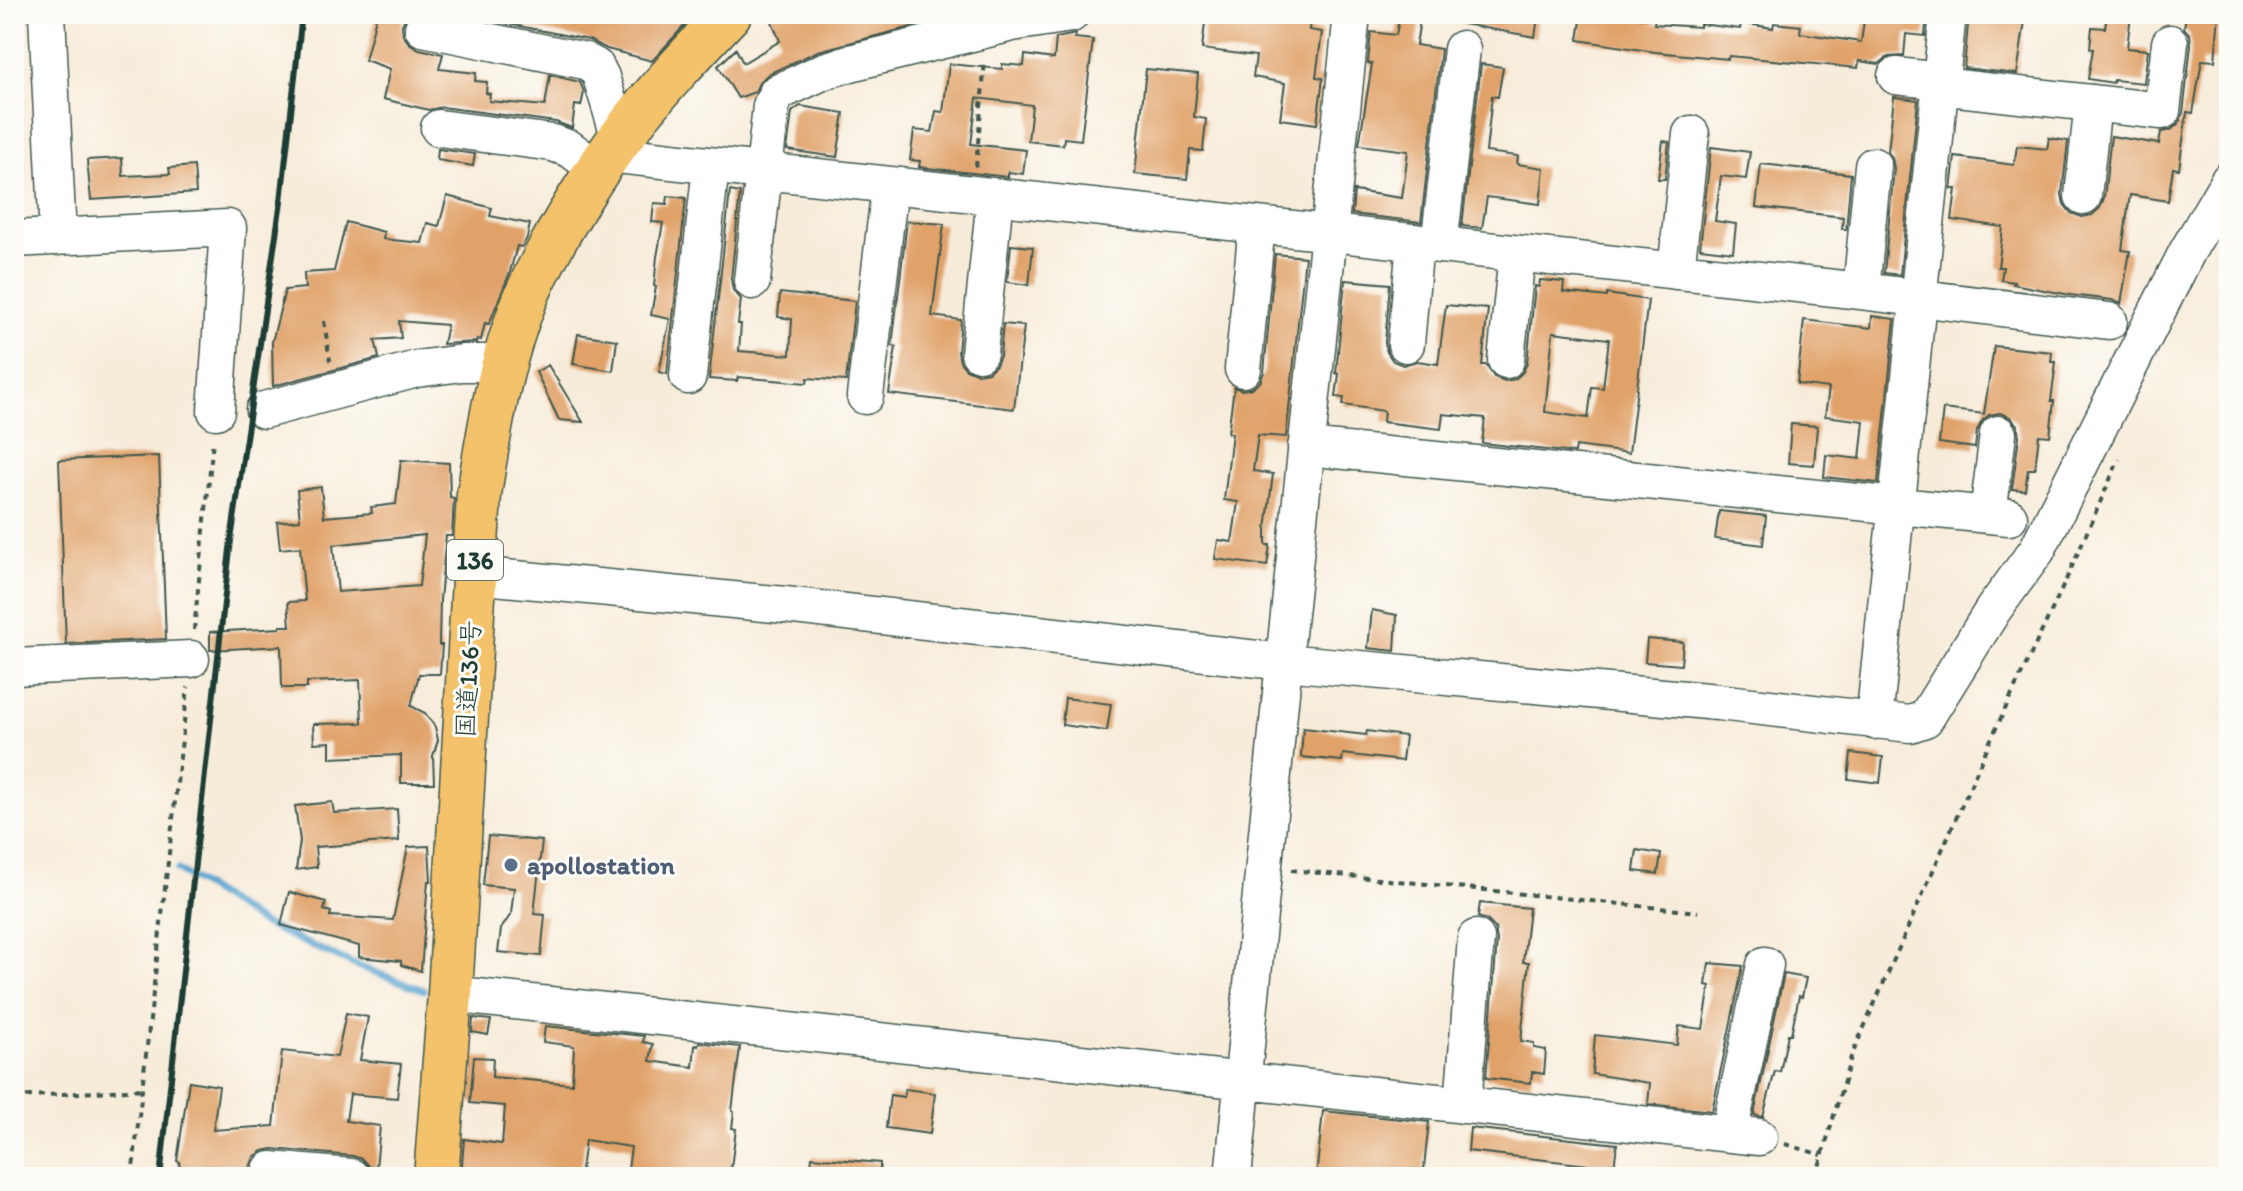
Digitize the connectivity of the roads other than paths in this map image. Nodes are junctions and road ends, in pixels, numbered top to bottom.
1 (47, 14) edge
2 (729, 14) edge
3 (1352, 14) edge
4 (1948, 14) edge
5 (1059, 15) edge
6 (423, 28) dead end
7 (2170, 43) dead end
8 (1462, 49) dead end
9 (1896, 76) dead end
10 (1941, 83) junction
11 (2093, 103) junction
12 (439, 128) dead end
13 (1691, 134) dead end
14 (609, 154) junction
15 (711, 166) junction
16 (1873, 166) dead end
17 (764, 172) junction
18 (2229, 180) edge
19 (890, 186) junction
20 (985, 196) junction
21 (2083, 196) dead end
22 (1257, 225) junction
23 (1329, 233) junction
24 (58, 237) junction
25 (14, 239) edge
26 (1427, 244) junction
27 (1517, 254) junction
28 (1676, 271) junction
29 (752, 281) dead end
30 (1861, 291) junction
31 (1919, 298) junction
32 (2109, 321) dead end
33 (1406, 344) dead end
34 (979, 353) dead end
35 (1506, 360) dead end
36 (505, 363) junction
37 (1243, 369) dead end
38 (688, 376) dead end
39 (865, 396) dead end
40 (264, 410) dead end
41 (216, 411) road end
42 (1998, 434) dead end
43 (1306, 447) junction
44 (1897, 507) junction
45 (474, 575) junction
46 (191, 659) road end
47 (1284, 662) junction
48 (14, 667) edge
49 (1874, 721) junction
50 (1476, 938) dead end
51 (1765, 965) dead end
52 (450, 994) junction
53 (1242, 1081) junction
54 (1463, 1105) junction
55 (271, 1170) dead end
56 (351, 1177) edge
57 (436, 1177) edge
58 (1233, 1177) edge

1 - 24 street
2 - 14 highway, 国道136号 / 136
3 - 23 street
4 - 10 street
5 - 17 street
6 - 14 street
7 - 11 street
8 - 26 street
9 - 10 street
10 - 11 street
10 - 31 street
11 - 21 street
12 - 14 street
13 - 28 street
14 - 15 street
14 - 36 highway, 国道136号 / 136
15 - 17 street
15 - 38 street
16 - 30 street
17 - 19 street
17 - 29 street
18 - 49 street
19 - 20 street
19 - 39 street
20 - 22 street
20 - 34 street
22 - 23 street
22 - 37 street
23 - 26 street
23 - 43 street
24 - 25 street
24 - 41 street
26 - 27 street
26 - 33 street
27 - 28 street
27 - 35 street
28 - 30 street
30 - 31 street
31 - 32 street
31 - 44 street
36 - 40 street
36 - 45 highway, 国道136号 / 136
42 - 44 street
43 - 44 street
43 - 47 street
44 - 49 street
45 - 47 street
45 - 52 highway, 国道136号 / 136
46 - 48 street
47 - 49 street
47 - 53 street
50 - 54 street
51 - 54 street
52 - 53 street
52 - 57 highway, 国道136号 / 136
53 - 54 street
53 - 58 street
55 - 56 street

